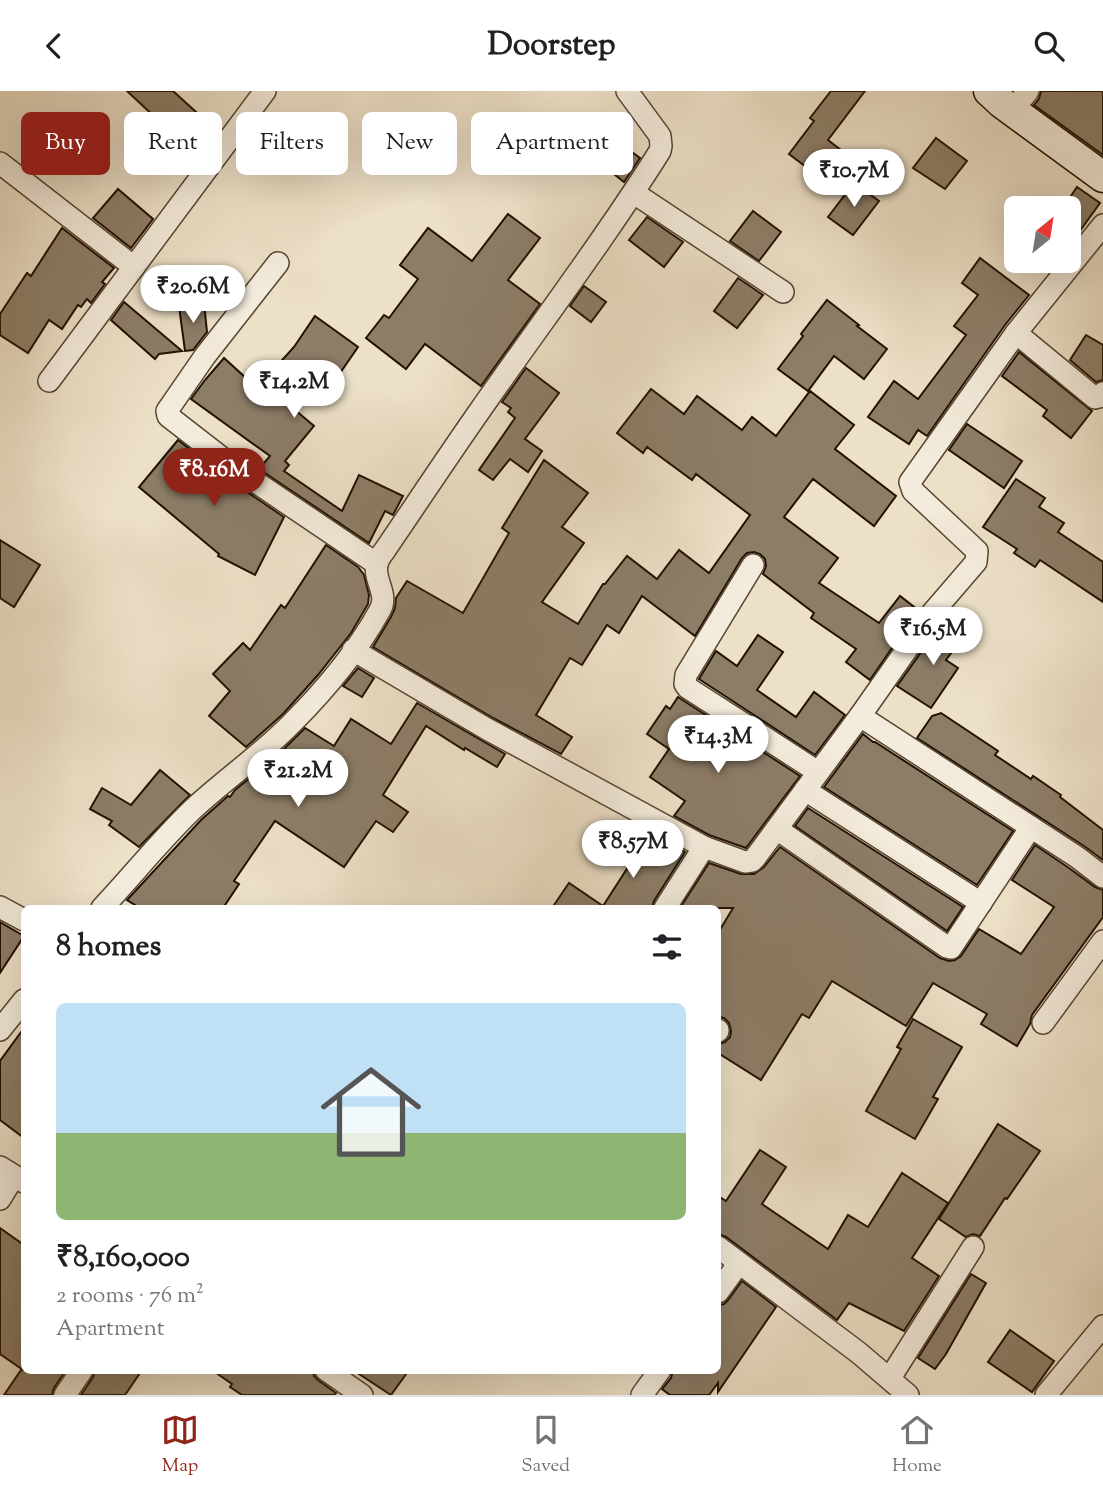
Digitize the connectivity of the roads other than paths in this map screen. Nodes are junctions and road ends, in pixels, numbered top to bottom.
1 (265, 91) edge
2 (627, 91) edge
3 (989, 91) edge
4 (1020, 101) edge
5 (0, 163) edge
6 (1103, 177) edge
7 (634, 193) junction
8 (1103, 225) edge
9 (278, 263) dead end
10 (134, 267) junction
11 (783, 292) dead end
12 (1016, 333) junction
13 (49, 381) dead end
14 (1103, 393) edge
15 (377, 564) junction
16 (754, 565) dead end
17 (353, 650) junction
18 (860, 716) junction
19 (818, 772) junction
20 (805, 790) junction
21 (1031, 827) junction
22 (777, 829) junction
23 (704, 848) junction
24 (1103, 877) edge
25 (981, 903) junction
26 (105, 905) edge
27 (667, 905) edge
28 (0, 908) edge
29 (21, 918) edge
30 (1103, 941) edge
31 (21, 1004) edge
32 (1043, 1023) dead end
33 (0, 1030) edge
34 (13, 1175) edge
35 (0, 1199) edge
36 (973, 1247) dead end
37 (721, 1249) edge
38 (739, 1262) junction
39 (721, 1288) edge
40 (1103, 1326) edge
41 (79, 1374) edge
42 (331, 1374) edge
43 (657, 1374) edge
44 (890, 1378) junction
45 (351, 1392) edge
46 (65, 1395) edge
47 (642, 1395) edge
48 (908, 1395) edge
49 (1046, 1395) edge

1 - 10 street
2 - 7 street
3 - 4 street
4 - 6 street
5 - 10 street
7 - 11 street
7 - 15 street
8 - 12 street
9 - 15 street
10 - 13 street
12 - 14 street
12 - 18 street
15 - 17 street
16 - 19 street
17 - 23 street
17 - 26 street
18 - 19 street
18 - 21 street
19 - 20 street
20 - 22 street
20 - 25 street
21 - 24 street
21 - 25 street
22 - 23 street
22 - 25 street
23 - 27 street
28 - 29 street
30 - 32 street
31 - 33 street
34 - 35 street
36 - 44 street
37 - 38 street
38 - 39 street
38 - 44 street
40 - 49 street
41 - 46 street
42 - 45 street
43 - 47 street
44 - 48 street

